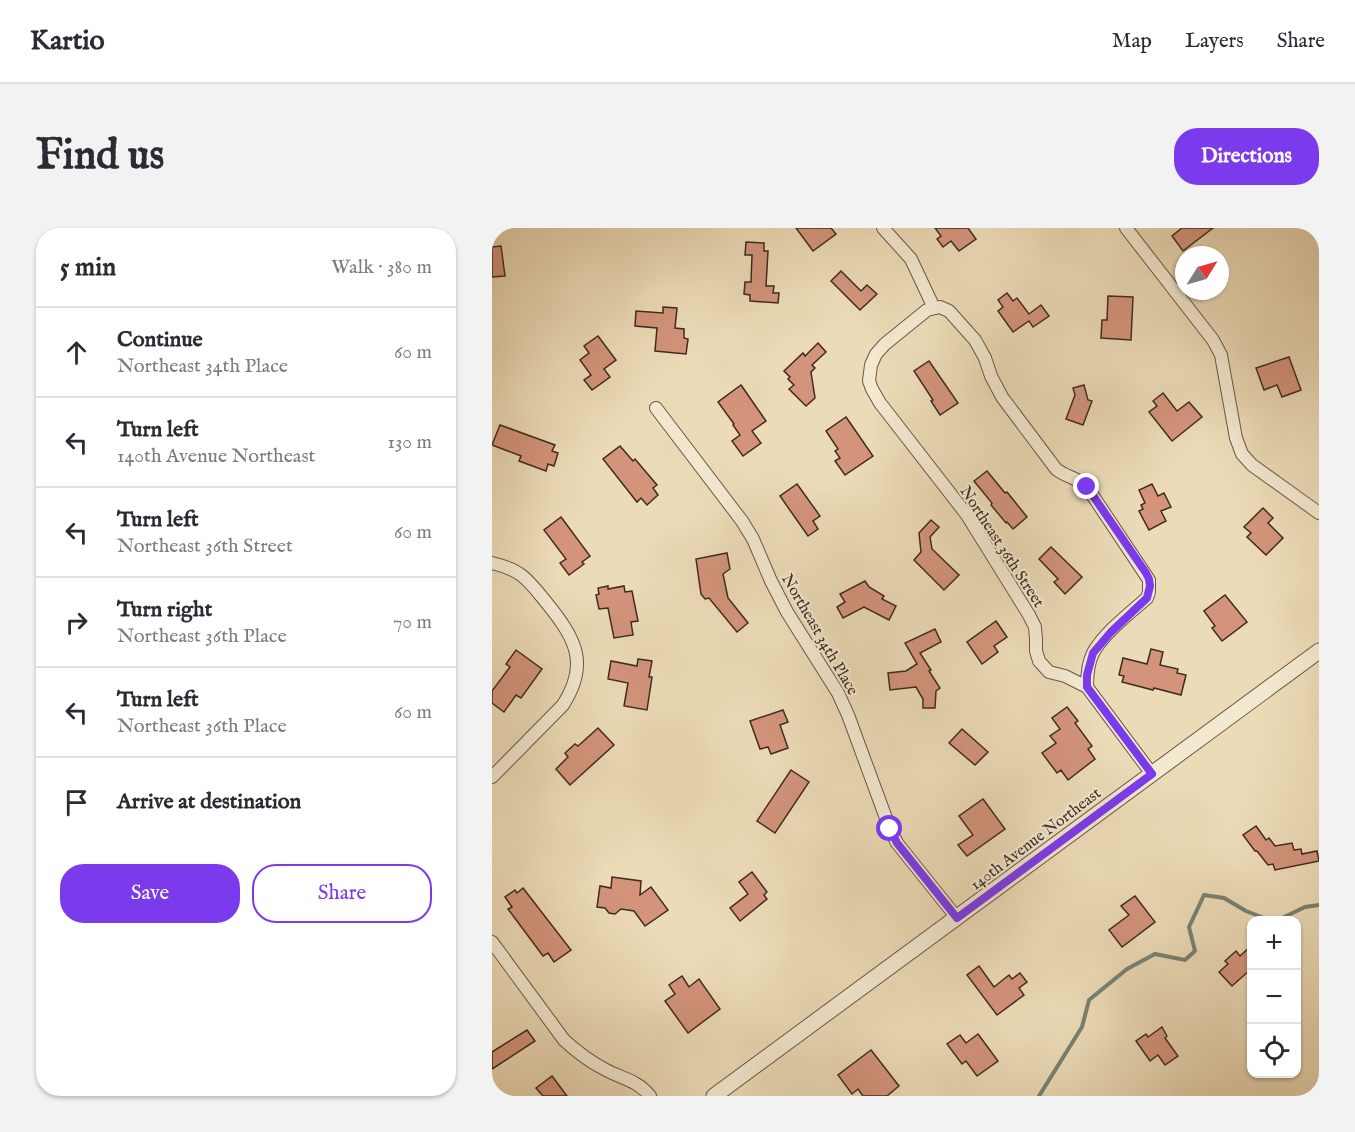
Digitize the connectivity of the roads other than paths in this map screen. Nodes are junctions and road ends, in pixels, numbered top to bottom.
1 (883, 228) edge
2 (1126, 228) edge
3 (937, 308) junction
4 (656, 408) dead end
5 (1319, 513) edge
6 (492, 563) edge
7 (1319, 651) edge
8 (1087, 687) junction
9 (1152, 774) junction
10 (492, 777) edge
11 (957, 918) junction
12 (492, 942) edge
13 (650, 1096) edge
14 (714, 1096) edge

1 - 3 street
2 - 5 street
3 - 8 street
3 - 8 street, Northeast 36th Street
4 - 11 street, Northeast 34th Place
6 - 10 street
7 - 9 street, 140th Avenue Northeast
8 - 9 street, Northeast 36th Street
9 - 11 street, 140th Avenue Northeast
11 - 14 street, 140th Avenue Northeast
12 - 13 street

